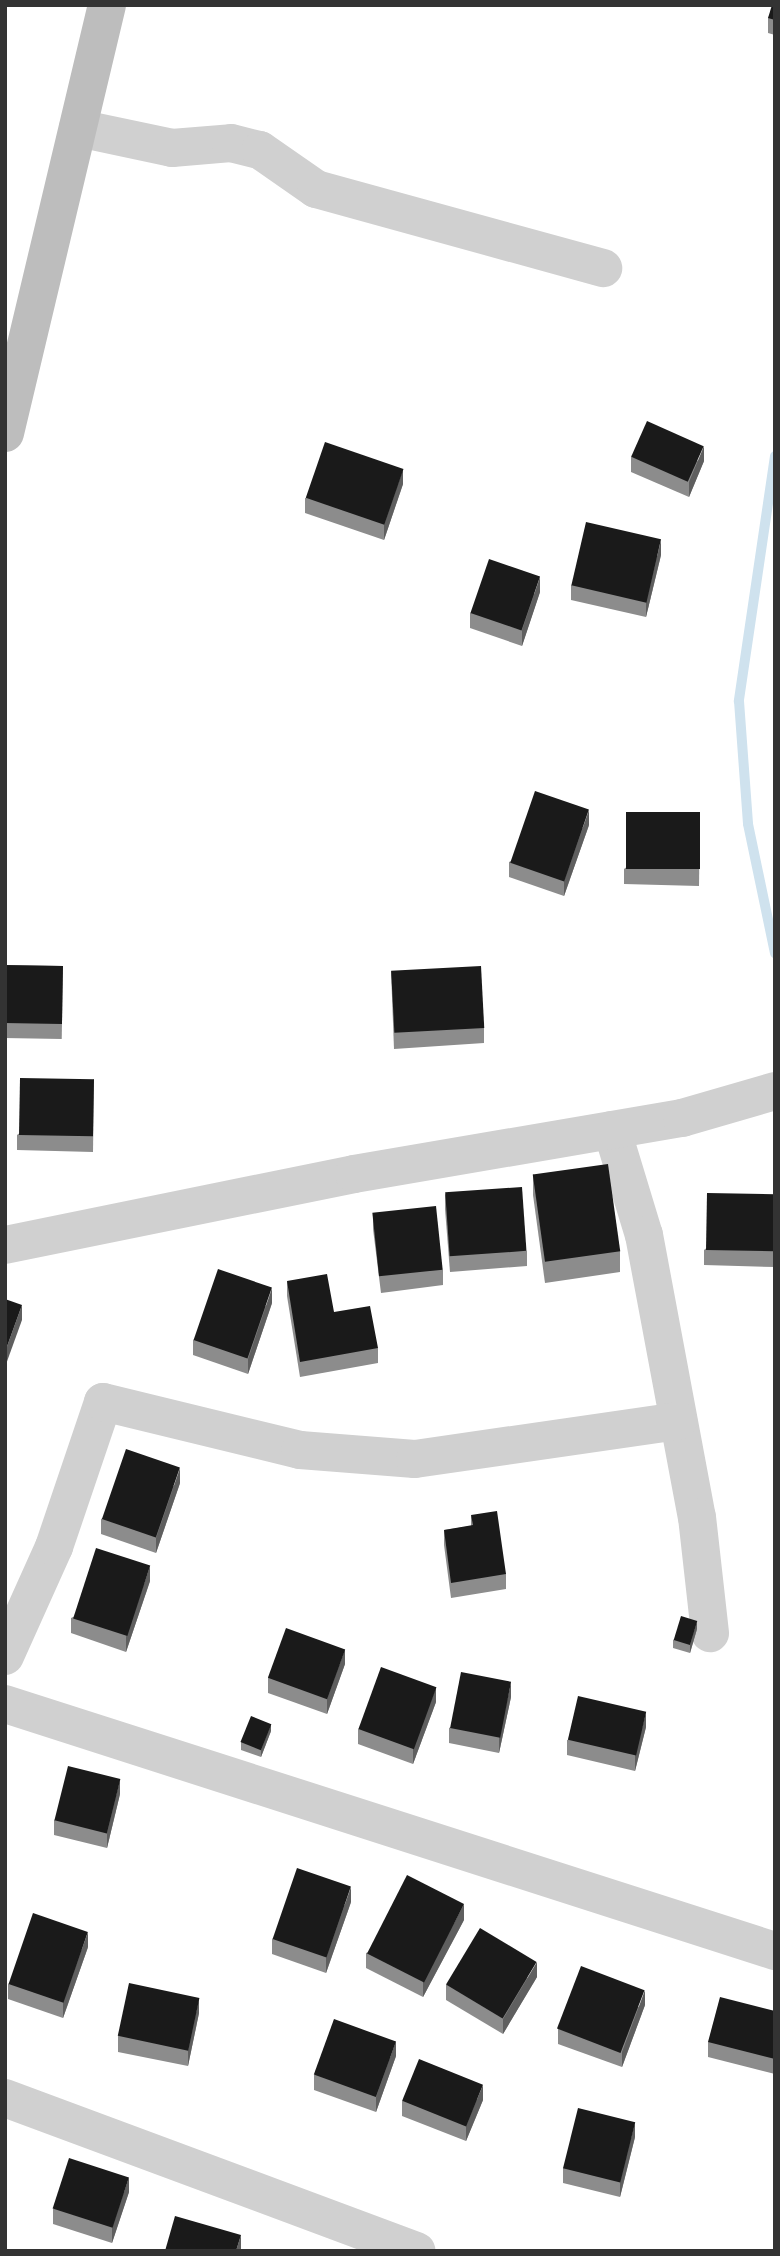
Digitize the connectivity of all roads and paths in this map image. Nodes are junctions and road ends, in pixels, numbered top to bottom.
1 (107, 5) edge
2 (78, 128) junction
3 (603, 268) dead end
4 (5, 433) edge
5 (775, 1091) edge
6 (612, 1130) junction
7 (5, 1245) edge
8 (678, 1421) junction
9 (710, 1633) dead end
10 (5, 1656) edge
11 (5, 1704) edge
12 (775, 1951) edge
13 (5, 2098) edge
14 (417, 2251) edge

1 - 2 main road
2 - 3 street
2 - 4 main road
5 - 6 street
6 - 7 street
6 - 8 street
8 - 9 street
8 - 10 street
11 - 12 street
13 - 14 street

